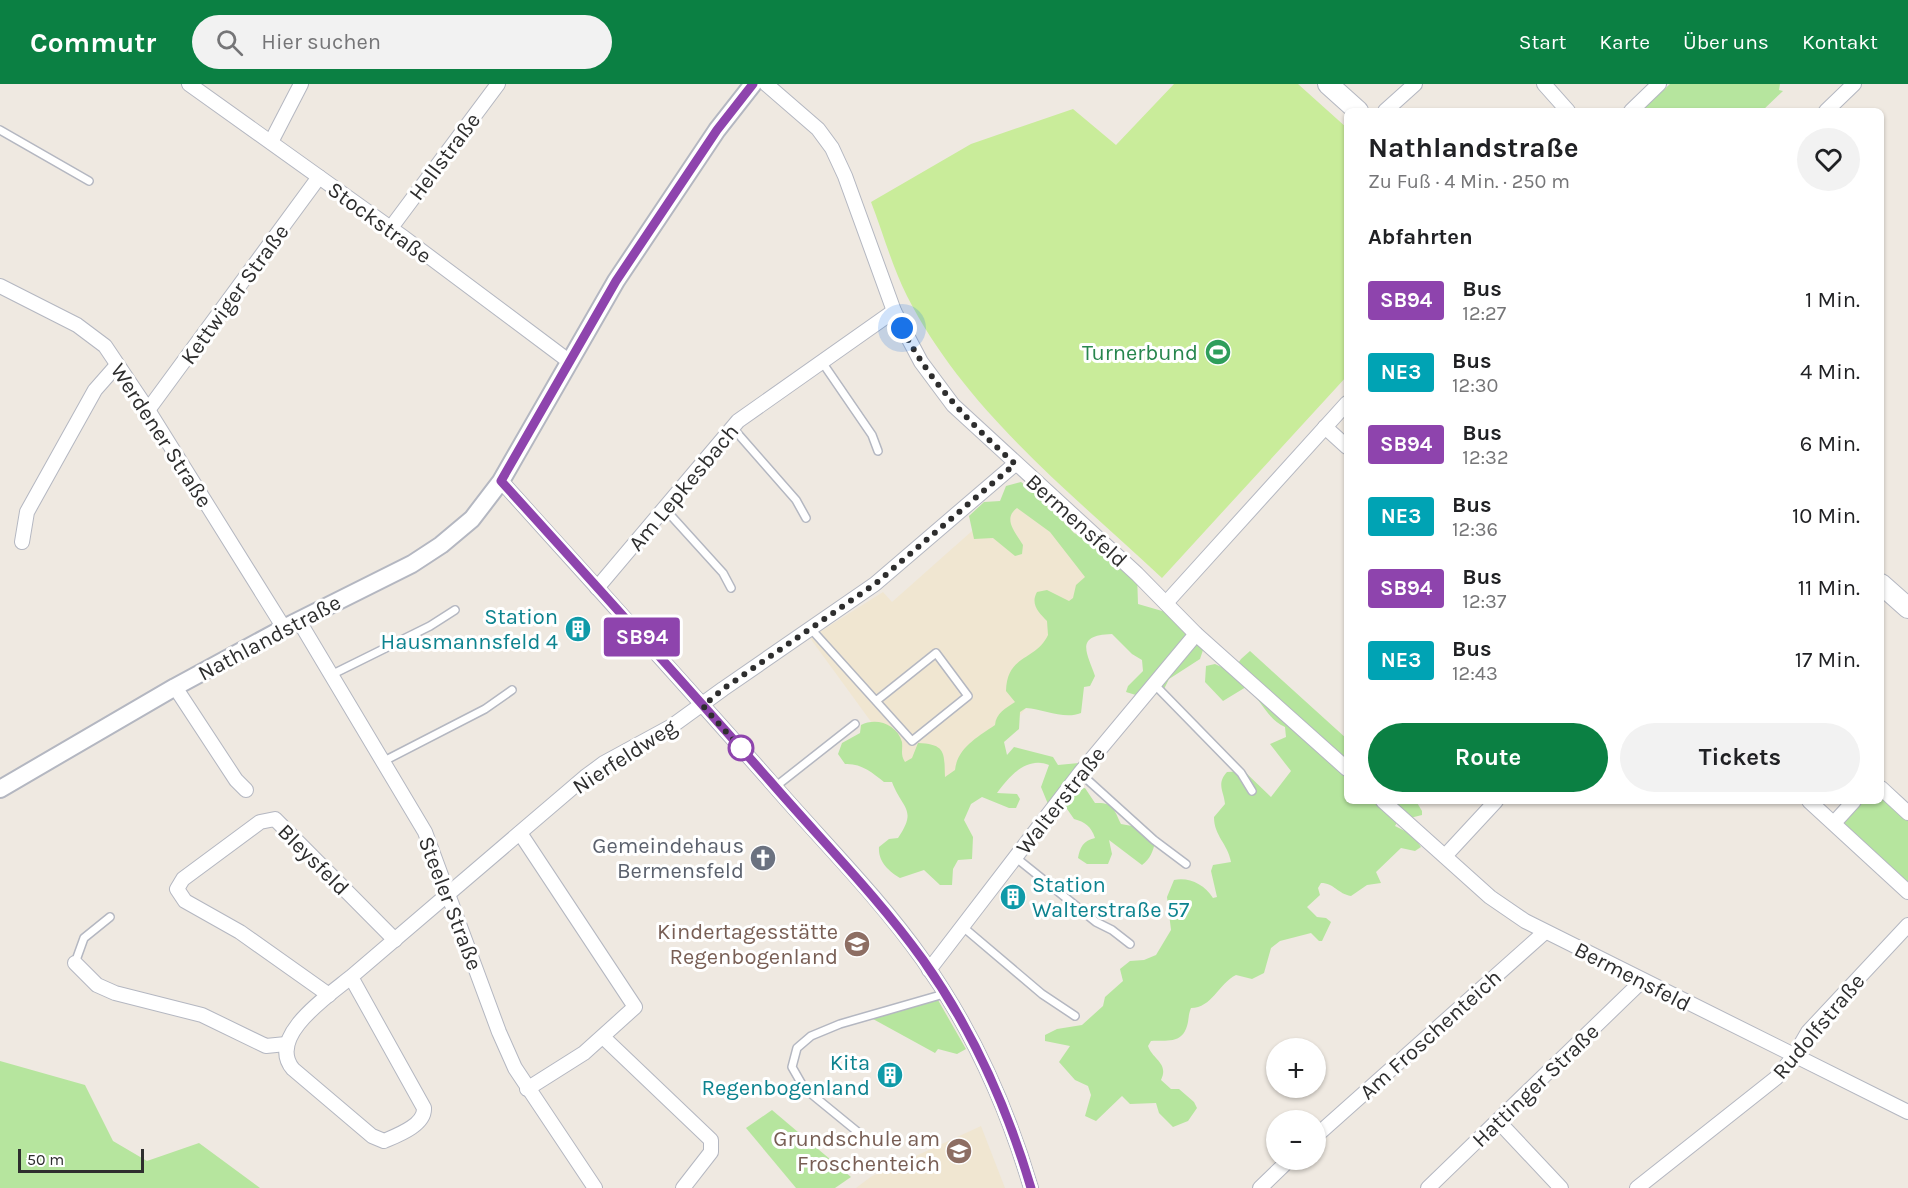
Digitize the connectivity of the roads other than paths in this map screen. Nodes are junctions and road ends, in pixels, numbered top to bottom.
1 (189, 84) edge
2 (301, 84) edge
3 (498, 84) edge
4 (754, 84) edge
5 (1328, 84) edge
6 (1415, 84) edge
7 (1544, 84) edge
8 (1659, 84) edge
9 (1854, 84) edge
10 (1355, 108) edge
11 (1388, 108) edge
12 (1566, 108) edge
13 (1634, 108) edge
14 (1829, 108) edge
15 (0, 130) edge
16 (271, 142) junction
17 (319, 177) junction
18 (89, 181) dead end
19 (390, 229) junction
20 (0, 286) edge
21 (894, 311) junction
22 (570, 362) junction
23 (822, 362) junction
24 (117, 365) junction
25 (1344, 406) edge
26 (148, 410) junction
27 (732, 427) junction
28 (1325, 427) junction
29 (1344, 444) edge
30 (878, 451) dead end
31 (1015, 464) junction
32 (501, 481) junction
33 (664, 508) junction
34 (806, 518) dead end
35 (22, 542) dead end
36 (1884, 587) edge
37 (597, 588) junction
38 (731, 588) dead end
39 (1166, 603) junction
40 (1908, 608) edge
41 (455, 610) dead end
42 (291, 625) junction
43 (811, 629) junction
44 (1196, 634) junction
45 (331, 675) junction
46 (1154, 684) junction
47 (175, 687) junction
48 (512, 690) dead end
49 (876, 701) junction
50 (703, 706) junction
51 (855, 724) dead end
52 (384, 761) junction
53 (1344, 766) edge
54 (1080, 773) junction
55 (775, 787) junction
56 (0, 789) edge
57 (246, 790) dead end
58 (1252, 791) dead end
59 (1884, 791) edge
60 (1386, 804) edge
61 (1493, 804) edge
62 (1812, 804) edge
63 (1851, 804) edge
64 (1908, 813) edge
65 (1834, 823) junction
66 (520, 833) junction
67 (1445, 856) junction
68 (1015, 857) junction
69 (1186, 864) dead end
70 (1908, 892) edge
71 (448, 895) junction
72 (110, 916) dead end
73 (1908, 924) edge
74 (963, 927) junction
75 (1545, 932) junction
76 (395, 940) junction
77 (1130, 944) dead end
78 (75, 963) joint
79 (929, 970) junction
80 (351, 977) junction
81 (1642, 981) junction
82 (944, 994) junction
83 (329, 995) junction
84 (1075, 1016) dead end
85 (603, 1037) junction
86 (286, 1044) junction
87 (1794, 1056) junction
88 (527, 1089) junction
89 (1908, 1112) edge
90 (1498, 1121) junction
91 (1326, 1127) edge
92 (859, 1133) dead end
93 (1279, 1170) edge
94 (595, 1188) edge
95 (683, 1188) edge
96 (1031, 1188) edge
97 (1260, 1188) edge
98 (1428, 1188) edge
99 (1561, 1188) edge
100 (1637, 1188) edge

1 - 16 street, Stockstraße
2 - 16 street
3 - 19 street, Hellstraße
4 - 21 street, Bermensfeld
4 - 22 street, Nathlandstraße
5 - 10 main road
6 - 11 street
7 - 12 street
8 - 13 street
9 - 14 street
15 - 18 lane
16 - 17 street, Stockstraße
17 - 19 street, Stockstraße
17 - 26 street, Kettwiger Straße
19 - 22 street, Stockstraße
20 - 24 street, Werdener Straße
21 - 23 street, Am Lepkesbach
21 - 31 street, Bermensfeld
22 - 32 street, Nathlandstraße
23 - 27 street, Am Lepkesbach
23 - 30 lane
24 - 26 street, Werdener Straße
24 - 35 street
25 - 28 street
26 - 42 street, Werdener Straße
27 - 33 street, Am Lepkesbach
27 - 34 lane
28 - 29 street
28 - 39 street
31 - 39 street, Bermensfeld
31 - 43 street, Nierfeldweg
32 - 37 street
32 - 42 street, Nathlandstraße
33 - 37 street, Am Lepkesbach
33 - 38 lane
36 - 40 main road
37 - 50 street
39 - 44 street, Bermensfeld
41 - 45 lane
42 - 45 street, Steeler Straße
42 - 47 street, Nathlandstraße
43 - 49 lane
43 - 50 street, Nierfeldweg
44 - 46 street, Walterstraße
44 - 53 street, Bermensfeld
45 - 52 street, Steeler Straße
46 - 54 street, Walterstraße
46 - 58 lane
47 - 56 street, Nathlandstraße
47 - 57 street, Nathlandstraße
48 - 52 lane
49 - 49 lane
50 - 55 street
50 - 66 street, Nierfeldweg
51 - 55 lane
52 - 71 street, Steeler Straße
54 - 68 street, Walterstraße
54 - 69 lane
55 - 79 street
59 - 64 street
60 - 67 street, Bermensfeld
61 - 67 street
62 - 65 street
63 - 65 street
65 - 70 street
66 - 71 street, Nierfeldweg
66 - 85 street
67 - 75 street, Bermensfeld
68 - 74 street, Walterstraße
68 - 77 lane
71 - 76 street
71 - 88 street, Steeler Straße
72 - 78 lane
73 - 87 street, Rudolfstraße
74 - 79 street, Walterstraße
74 - 84 lane
75 - 81 street, Bermensfeld
75 - 91 street, Am Froschenteich
76 - 80 street
76 - 83 street, Bleysfeld
78 - 86 street
79 - 82 street
80 - 83 street
80 - 86 street
81 - 87 street, Bermensfeld
81 - 90 street, Hattinger Straße
82 - 92 lane
82 - 96 street
83 - 86 street
85 - 88 street
85 - 95 street
87 - 89 street, Bermensfeld
87 - 100 street, Rudolfstraße
88 - 94 street, Steeler Straße
90 - 98 street, Hattinger Straße
90 - 99 street
93 - 97 street

